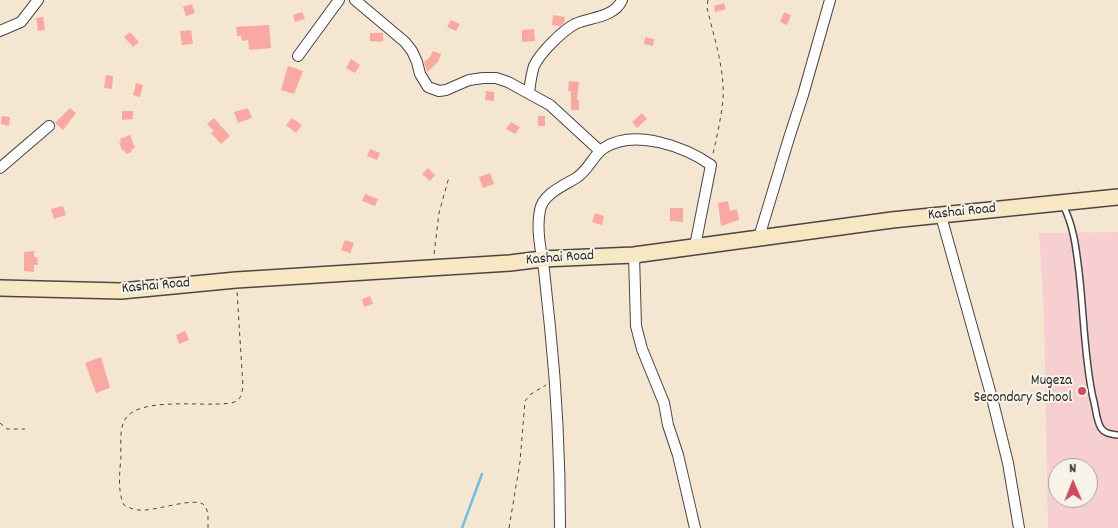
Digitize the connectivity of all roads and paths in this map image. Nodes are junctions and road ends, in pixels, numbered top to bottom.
1 (38, 0) edge
2 (339, 0) edge
3 (355, 0) edge
4 (622, 0) edge
5 (708, 0) edge
6 (830, 0) edge
7 (0, 31) edge
8 (298, 56) dead end
9 (529, 93) junction
10 (49, 126) dead end
11 (600, 152) junction
12 (711, 165) junction
13 (0, 168) edge
14 (449, 177) dead end
15 (1118, 197) edge
16 (1062, 203) junction
17 (941, 216) junction
18 (759, 237) junction
19 (695, 246) junction
20 (634, 254) junction
21 (542, 259) junction
22 (433, 268) junction
23 (236, 280) junction
24 (0, 288) edge
25 (554, 375) junction
26 (0, 423) edge
27 (26, 429) dead end
28 (1118, 434) edge
29 (208, 528) edge
30 (509, 528) edge
31 (560, 528) edge
32 (695, 528) edge
33 (1019, 528) edge

1 - 7 street
2 - 8 street
3 - 9 street
4 - 9 street
5 - 12 path
6 - 18 street
9 - 11 street
10 - 13 street
11 - 12 street
11 - 21 street
12 - 19 street
14 - 22 path
15 - 16 street, Kashai Road
16 - 17 street, Kashai Road
16 - 28 lane
17 - 18 street, Kashai Road
17 - 33 street
18 - 19 street, Kashai Road
19 - 20 street, Kashai Road
20 - 21 street, Kashai Road
20 - 32 street
21 - 22 street, Kashai Road
21 - 25 street
22 - 23 street, Kashai Road
23 - 24 street, Kashai Road
23 - 29 path
25 - 30 path
25 - 31 street
26 - 27 path

